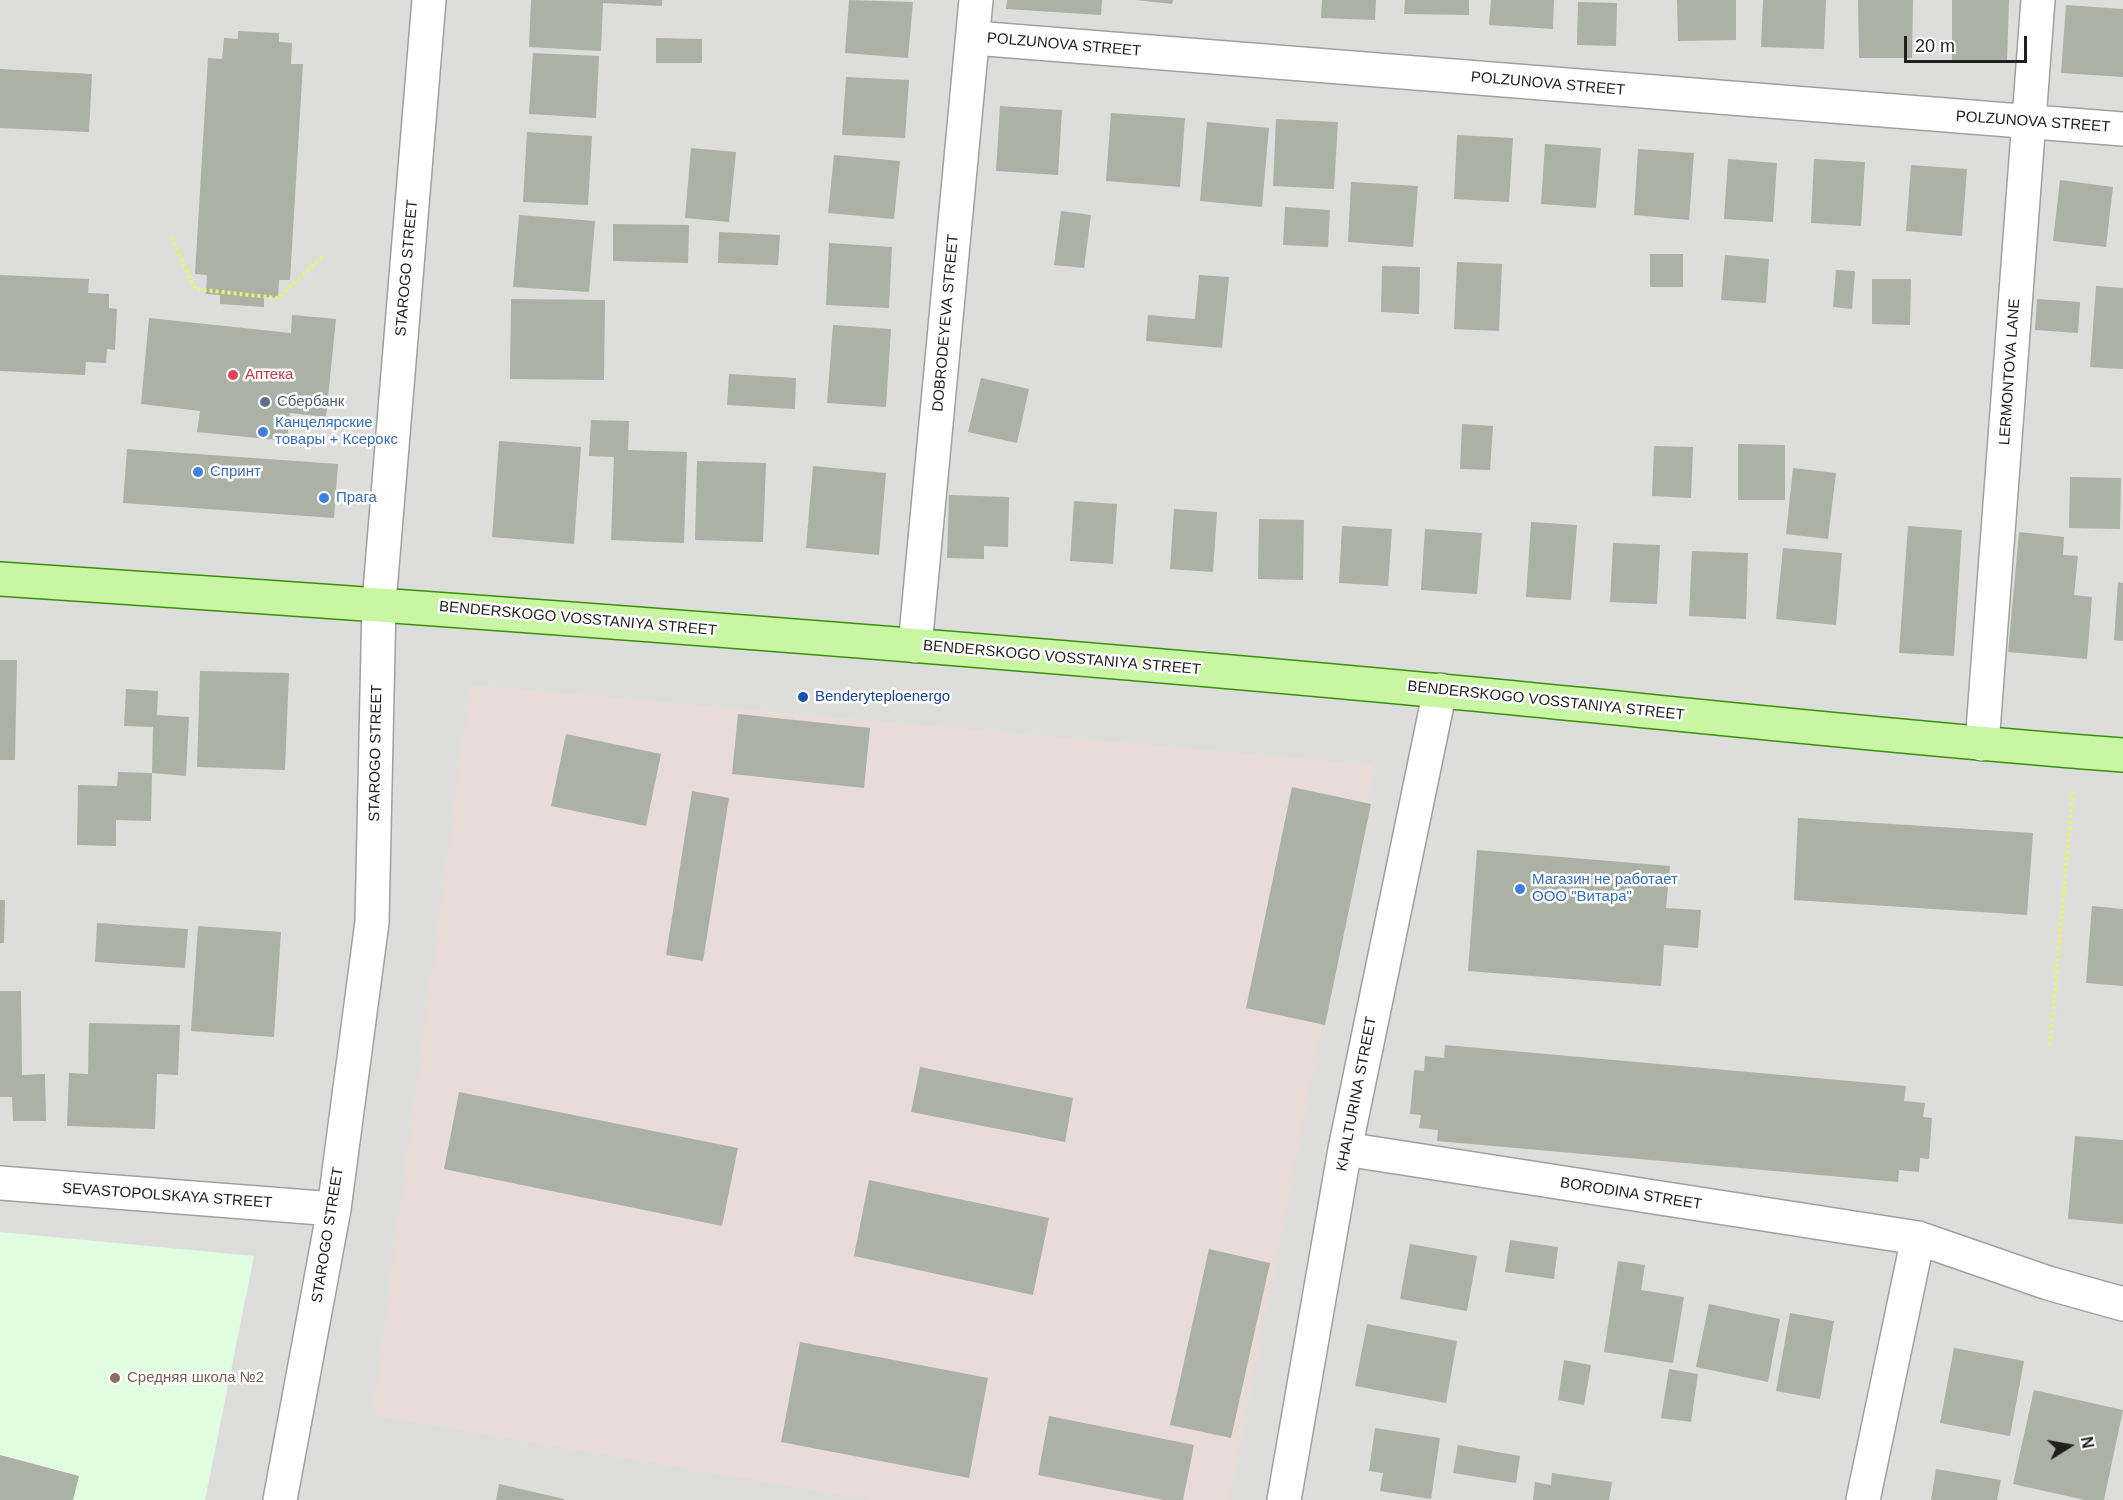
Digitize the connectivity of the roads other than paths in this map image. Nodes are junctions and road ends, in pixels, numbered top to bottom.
1 (429, 0) edge
2 (976, 0) edge
3 (2038, 0) edge
4 (974, 38) junction
5 (2028, 122) junction
6 (2123, 129) edge
7 (0, 579) edge
8 (379, 603) junction
9 (915, 646) junction
10 (1440, 690) junction
11 (1982, 744) junction
12 (2123, 755) edge
13 (1345, 1149) junction
14 (0, 1183) edge
15 (334, 1209) junction
16 (1918, 1238) junction
17 (2123, 1304) edge
18 (280, 1500) edge
19 (1284, 1500) edge
20 (1863, 1500) edge

1 - 8 street, STAROGO STREET
2 - 4 street, DOBRODEYEVA STREET
3 - 5 street, LERMONTOVA LANE
4 - 5 street, POLZUNOVA STREET
4 - 9 street, DOBRODEYEVA STREET
5 - 6 street, POLZUNOVA STREET
5 - 11 street, LERMONTOVA LANE
7 - 8 main road, BENDERSKOGO VOSSTANIYA STREET
8 - 9 main road, BENDERSKOGO VOSSTANIYA STREET
8 - 15 street, STAROGO STREET
9 - 10 main road, BENDERSKOGO VOSSTANIYA STREET
10 - 11 main road, BENDERSKOGO VOSSTANIYA STREET
10 - 13 street, KHALTURINA STREET
11 - 12 main road, BENDERSKOGO VOSSTANIYA STREET
13 - 16 street, BORODINA STREET
13 - 19 street, KHALTURINA STREET
14 - 15 street, SEVASTOPOLSKAYA STREET
15 - 18 street, STAROGO STREET
16 - 17 street, BORODINA STREET
16 - 20 street

